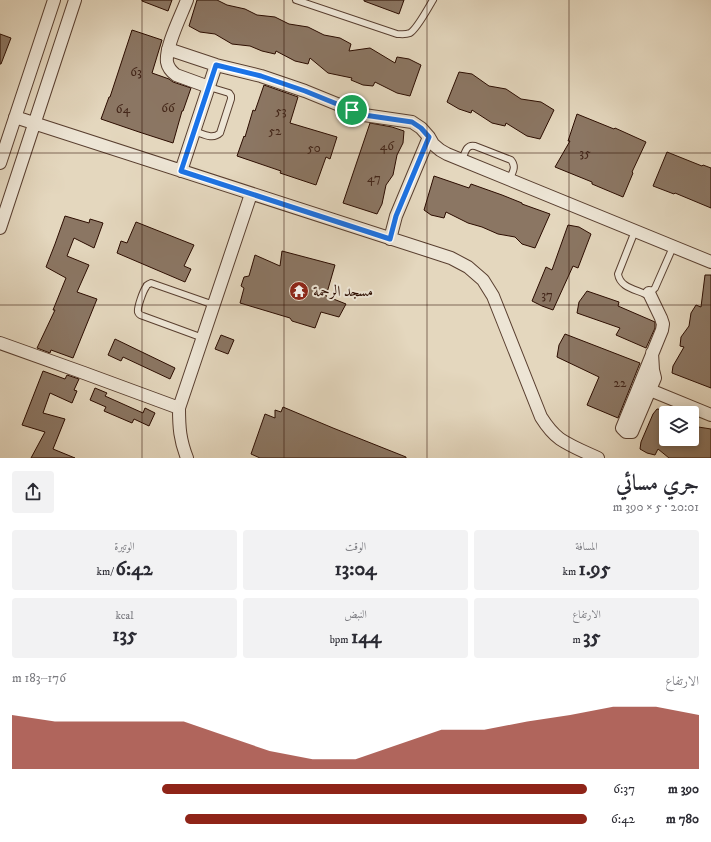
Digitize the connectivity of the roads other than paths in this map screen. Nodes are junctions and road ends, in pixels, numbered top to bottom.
1 (54, 0) edge
2 (75, 0) edge
3 (187, 0) edge
4 (296, 0) edge
5 (433, 0) edge
6 (168, 49) junction
7 (216, 65) junction
8 (209, 87) junction
9 (15, 117) junction
10 (34, 124) junction
11 (194, 131) junction
12 (429, 137) junction
13 (462, 160) junction
14 (0, 163) edge
15 (181, 171) junction
16 (509, 180) junction
17 (251, 194) junction
18 (0, 228) edge
19 (635, 232) junction
20 (390, 239) junction
21 (673, 247) junction
22 (711, 262) edge
23 (649, 293) junction
24 (214, 305) junction
25 (203, 338) junction
26 (0, 343) edge
27 (179, 408) junction
28 (711, 414) edge
29 (187, 458) edge
30 (598, 458) edge

1 - 9 street
2 - 10 street
3 - 6 street
4 - 5 lane
6 - 7 street
6 - 8 street
7 - 8 street
7 - 12 street
8 - 11 street
8 - 11 lane
9 - 10 street
9 - 14 street
10 - 15 street
10 - 18 street
11 - 15 street
12 - 13 street
12 - 20 street
13 - 16 street
13 - 16 lane
15 - 17 street
16 - 19 street
17 - 20 street
17 - 24 street
19 - 21 street
19 - 23 lane
20 - 30 street
21 - 22 street
21 - 23 lane
23 - 28 street
24 - 25 street
24 - 25 lane
25 - 27 street
26 - 27 street
27 - 29 street

